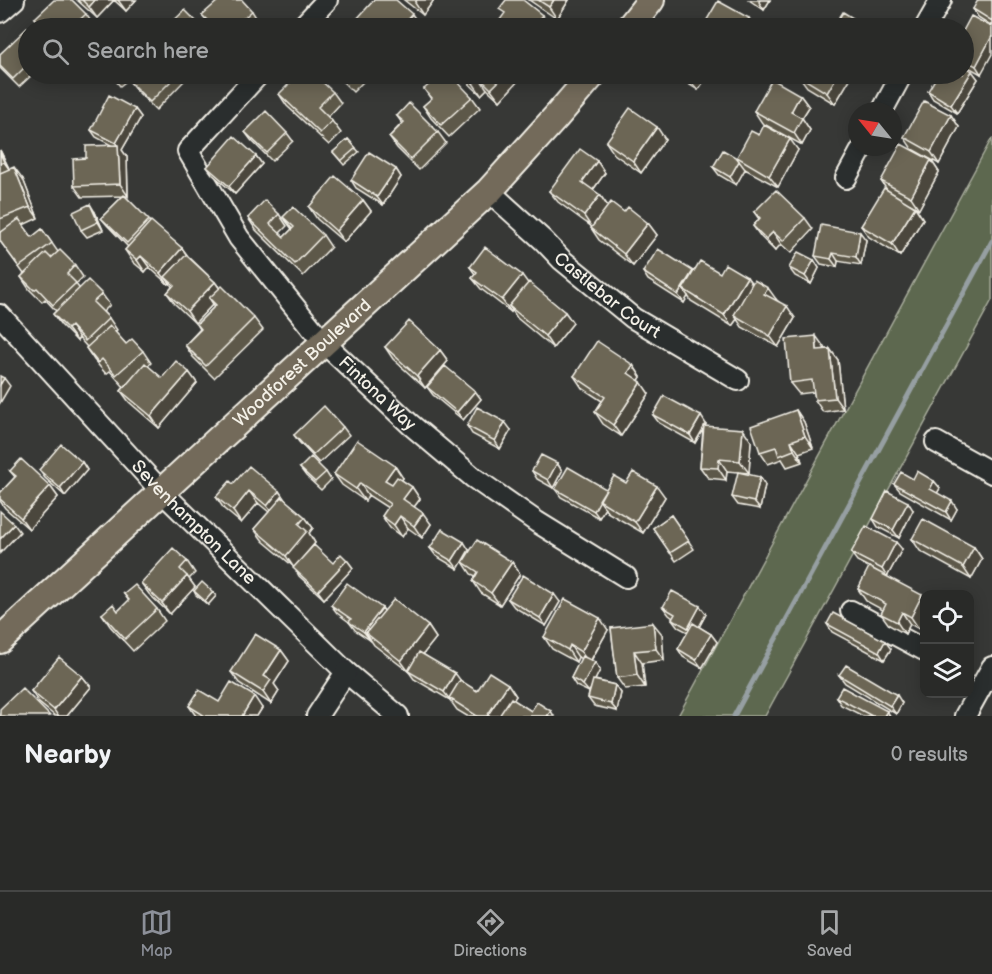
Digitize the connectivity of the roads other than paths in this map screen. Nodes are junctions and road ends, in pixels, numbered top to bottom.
1 (14, 0) edge
2 (327, 0) edge
3 (651, 0) edge
4 (940, 0) edge
5 (0, 12) edge
6 (310, 18) edge
7 (637, 18) edge
8 (931, 18) edge
9 (251, 84) edge
10 (584, 84) edge
11 (897, 84) edge
12 (887, 102) edge
13 (858, 156) edge
14 (846, 178) dead end
15 (489, 191) junction
16 (0, 315) edge
17 (324, 342) junction
18 (738, 380) dead end
19 (936, 442) dead end
20 (992, 473) edge
21 (162, 492) junction
22 (626, 577) dead end
23 (851, 611) dead end
24 (0, 640) edge
25 (920, 648) edge
26 (346, 672) junction
27 (982, 674) edge
28 (317, 716) edge
29 (398, 716) edge
30 (965, 716) edge

1 - 5 street
2 - 6 street
3 - 7 main road
4 - 8 street
9 - 17 street, Fintona Way
10 - 15 main road, Woodforest Boulevard
11 - 12 street
13 - 14 street
15 - 17 main road, Woodforest Boulevard
15 - 18 street, Castlebar Court
16 - 21 street, Sevenhampton Lane
17 - 21 main road, Woodforest Boulevard
17 - 22 street, Fintona Way
19 - 20 street
21 - 24 main road, Woodforest Boulevard
21 - 26 street, Sevenhampton Lane
23 - 25 street
26 - 28 street
26 - 29 street, Sevenhampton Lane
27 - 30 street

